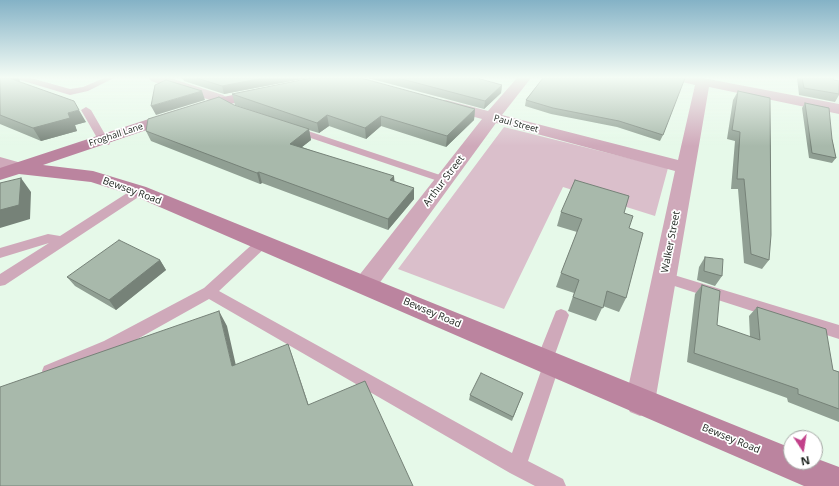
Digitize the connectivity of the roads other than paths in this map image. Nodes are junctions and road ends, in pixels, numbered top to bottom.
1 (222, 101) edge
2 (242, 101) edge
3 (429, 101) edge
4 (505, 101) edge
5 (691, 101) edge
6 (797, 101) edge
7 (229, 105) junction
8 (839, 109) edge
9 (86, 110) dead end
10 (491, 118) junction
11 (286, 127) edge
12 (104, 141) junction
13 (0, 162) edge
14 (18, 168) junction
15 (684, 168) junction
16 (0, 174) edge
17 (93, 177) junction
18 (446, 180) junction
19 (139, 191) junction
20 (61, 241) junction
21 (262, 243) junction
22 (0, 253) edge
23 (664, 277) junction
24 (0, 281) edge
25 (364, 285) junction
26 (209, 292) junction
27 (561, 315) dead end
28 (839, 332) edge
29 (548, 362) junction
30 (35, 377) edge
31 (640, 402) junction
32 (516, 466) junction
33 (839, 484) edge
34 (556, 486) edge

1 - 7 street
2 - 7 street, Froghall Lane
3 - 10 street, Paul Street
4 - 10 street, Arthur Street
5 - 15 street, Walker Street
6 - 8 street
7 - 12 street, Froghall Lane
9 - 12 lane
10 - 15 street, Paul Street
10 - 18 street, Arthur Street
11 - 18 lane
12 - 14 street, Froghall Lane
12 - 17 street
13 - 14 street
14 - 16 street, Froghall Lane
14 - 17 street, Bewsey Road
15 - 23 street, Walker Street
17 - 19 street, Bewsey Road
18 - 25 street, Arthur Street
19 - 20 lane
19 - 21 street, Bewsey Road
20 - 22 lane
20 - 24 lane
21 - 25 street, Bewsey Road
21 - 26 lane
23 - 28 lane
23 - 31 street, Walker Street
25 - 29 street, Bewsey Road
26 - 30 lane
26 - 32 lane
27 - 29 lane
29 - 31 street, Bewsey Road
29 - 32 lane
31 - 33 street, Bewsey Road
32 - 34 lane

